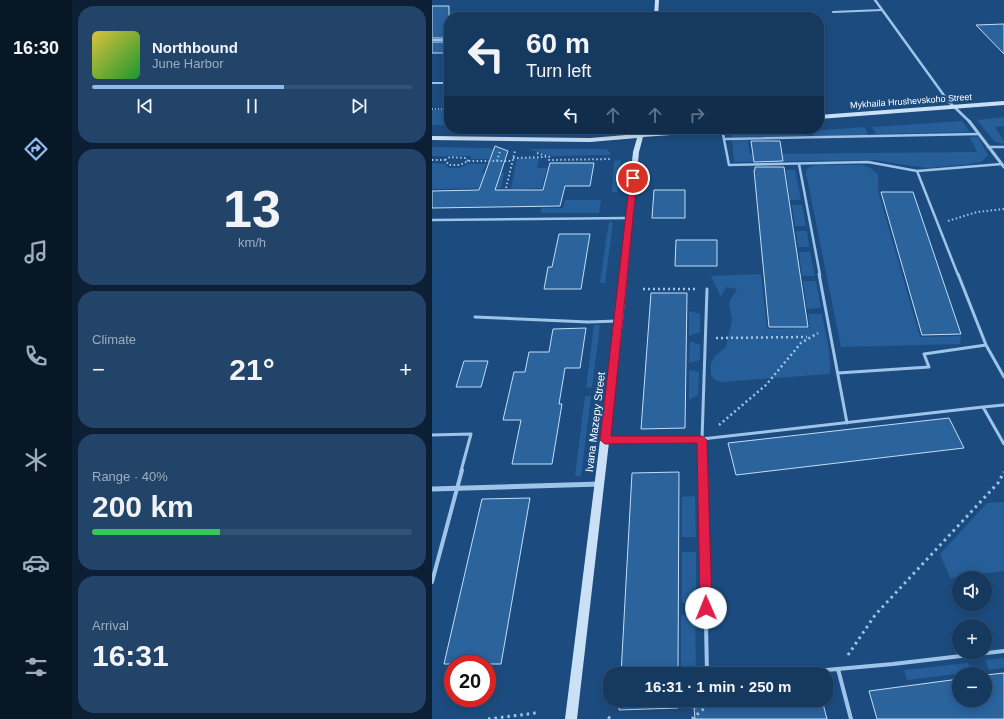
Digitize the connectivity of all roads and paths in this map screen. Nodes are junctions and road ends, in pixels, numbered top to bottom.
1 (657, 0) edge
2 (875, 0) edge
3 (882, 10) junction
4 (656, 12) edge
5 (833, 12) dead end
6 (432, 40) edge
7 (444, 40) edge
8 (432, 83) edge
9 (444, 83) edge
10 (1004, 103) edge
11 (1004, 108) edge
12 (432, 109) edge
13 (444, 109) edge
14 (957, 109) junction
15 (824, 117) edge
16 (824, 122) edge
17 (432, 133) edge
18 (444, 133) edge
19 (476, 134) edge
20 (604, 134) edge
21 (624, 134) edge
22 (641, 134) edge
23 (723, 134) edge
24 (980, 134) junction
25 (432, 138) edge
26 (724, 139) junction
27 (988, 146) junction
28 (1004, 147) edge
29 (501, 149) dead end
30 (516, 149) dead end
31 (537, 153) dead end
32 (550, 157) junction
33 (513, 158) junction
34 (612, 159) dead end
35 (432, 160) edge
36 (445, 160) junction
37 (468, 161) junction
38 (497, 161) junction
39 (512, 161) junction
40 (799, 164) junction
41 (1003, 166) edge
42 (917, 171) junction
43 (506, 188) dead end
44 (1004, 209) edge
45 (630, 218) junction
46 (432, 220) edge
47 (939, 225) junction
48 (643, 289) dead end
49 (707, 289) joint
50 (475, 317) dead end
51 (619, 321) junction
52 (830, 328) junction
53 (808, 337) junction
54 (705, 338) junction
55 (986, 345) junction
56 (838, 373) junction
57 (1004, 377) edge
58 (1004, 405) edge
59 (983, 407) junction
60 (847, 423) junction
61 (432, 435) edge
62 (605, 440) junction
63 (702, 440) junction
64 (1004, 444) edge
65 (1004, 472) edge
66 (600, 484) junction
67 (456, 488) junction
68 (432, 489) edge
69 (432, 582) edge
70 (1004, 651) edge
71 (707, 667) edge
72 (833, 669) edge
73 (838, 669) junction
74 (706, 707) edge
75 (536, 713) dead end
76 (488, 719) edge
77 (571, 719) edge
78 (692, 719) edge
79 (851, 719) edge

1 - 4 main road
2 - 3 street
3 - 5 lane
3 - 14 street
6 - 7 lane
8 - 9 lane
10 - 14 main road, Mykhaila Hrushevskoho Street
11 - 14 main road
12 - 13 path
14 - 15 main road, Mykhaila Hrushevskoho Street
14 - 16 main road
14 - 24 street
17 - 18 main road
19 - 20 main road
21 - 25 main road
22 - 45 main road, Ivana Mazepy Street
23 - 26 lane
24 - 26 lane
24 - 27 street
26 - 40 lane
27 - 28 lane
27 - 41 street
29 - 38 path
30 - 33 path
31 - 32 path
32 - 33 path
32 - 34 path
33 - 39 path
35 - 36 path
36 - 37 path
36 - 37 path
37 - 38 path
38 - 39 path
39 - 43 path
40 - 42 lane
40 - 52 lane
41 - 42 lane
42 - 47 lane
44 - 47 path
45 - 46 lane
45 - 51 main road, Ivana Mazepy Street
47 - 55 lane
48 - 49 path
49 - 54 lane
50 - 51 lane
51 - 62 main road, Ivana Mazepy Street
52 - 53 path
52 - 56 lane
53 - 54 path
53 - 63 path
54 - 63 lane
55 - 56 lane
55 - 57 lane
56 - 60 lane
58 - 59 lane
59 - 60 lane
59 - 64 lane
60 - 63 lane
61 - 67 lane
62 - 63 lane
62 - 66 main road, Ivana Mazepy Street
63 - 71 lane
65 - 73 path
66 - 67 street
66 - 77 main road, Ivana Mazepy Street
67 - 68 street
67 - 69 lane
70 - 73 lane
72 - 73 lane
73 - 79 lane
74 - 78 path
75 - 76 path

